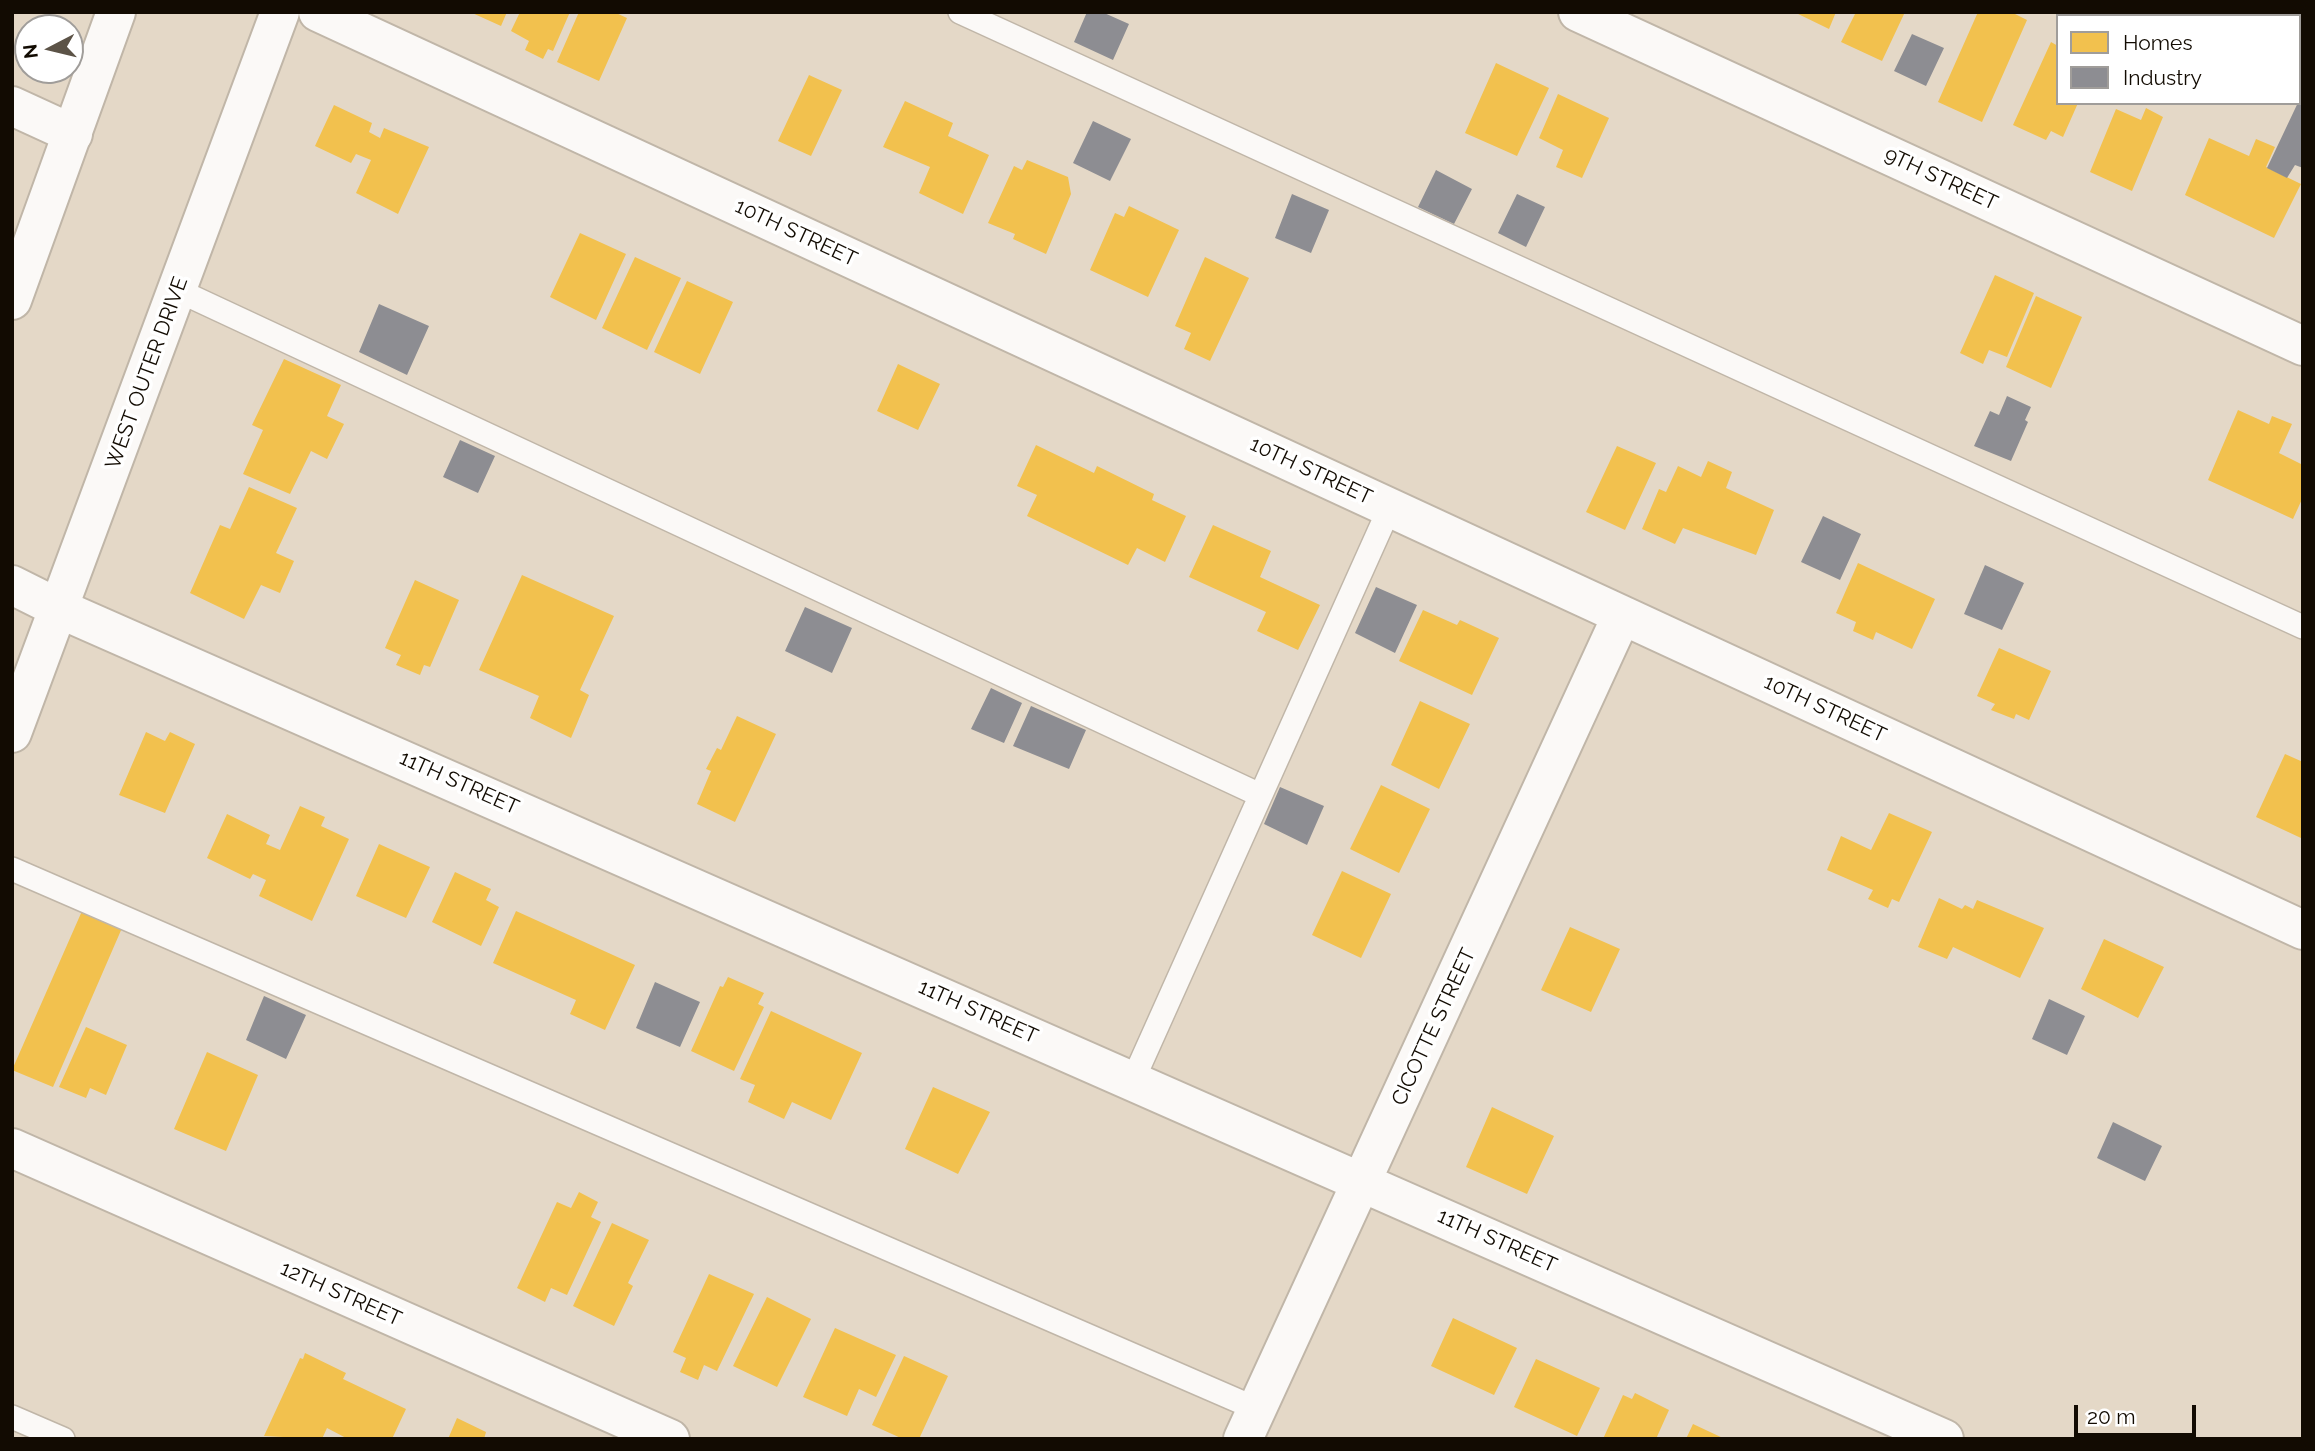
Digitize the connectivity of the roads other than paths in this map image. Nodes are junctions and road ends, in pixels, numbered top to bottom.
1 (117, 12) edge
2 (280, 12) edge
3 (318, 12) edge
4 (961, 12) edge
5 (1578, 12) edge
6 (12, 106) edge
7 (73, 134) junction
8 (177, 290) junction
9 (12, 300) edge
10 (2303, 346) edge
11 (1390, 508) junction
12 (12, 585) edge
13 (60, 609) junction
14 (1622, 615) junction
15 (2300, 619) edge
16 (12, 733) edge
17 (1260, 795) junction
18 (12, 869) edge
19 (2303, 930) edge
20 (1133, 1080) junction
21 (12, 1149) edge
22 (1363, 1182) junction
23 (12, 1417) edge
24 (1250, 1424) edge
25 (63, 1439) edge
26 (670, 1439) edge
27 (1944, 1439) edge

1 - 7 street
2 - 8 street, WEST OUTER DRIVE
3 - 11 street, 10TH STREET
4 - 15 lane
5 - 10 street, 9TH STREET
6 - 7 street
7 - 9 street
8 - 13 street, WEST OUTER DRIVE
8 - 17 lane
11 - 14 street, 10TH STREET
11 - 17 lane
12 - 13 street, 11TH STREET
13 - 16 street, WEST OUTER DRIVE
13 - 20 street, 11TH STREET
14 - 19 street, 10TH STREET
14 - 22 street, CICOTTE STREET
17 - 20 lane
18 - 24 lane
20 - 22 street, 11TH STREET
21 - 26 street, 12TH STREET
22 - 24 street, CICOTTE STREET
22 - 27 street, 11TH STREET
23 - 25 lane

